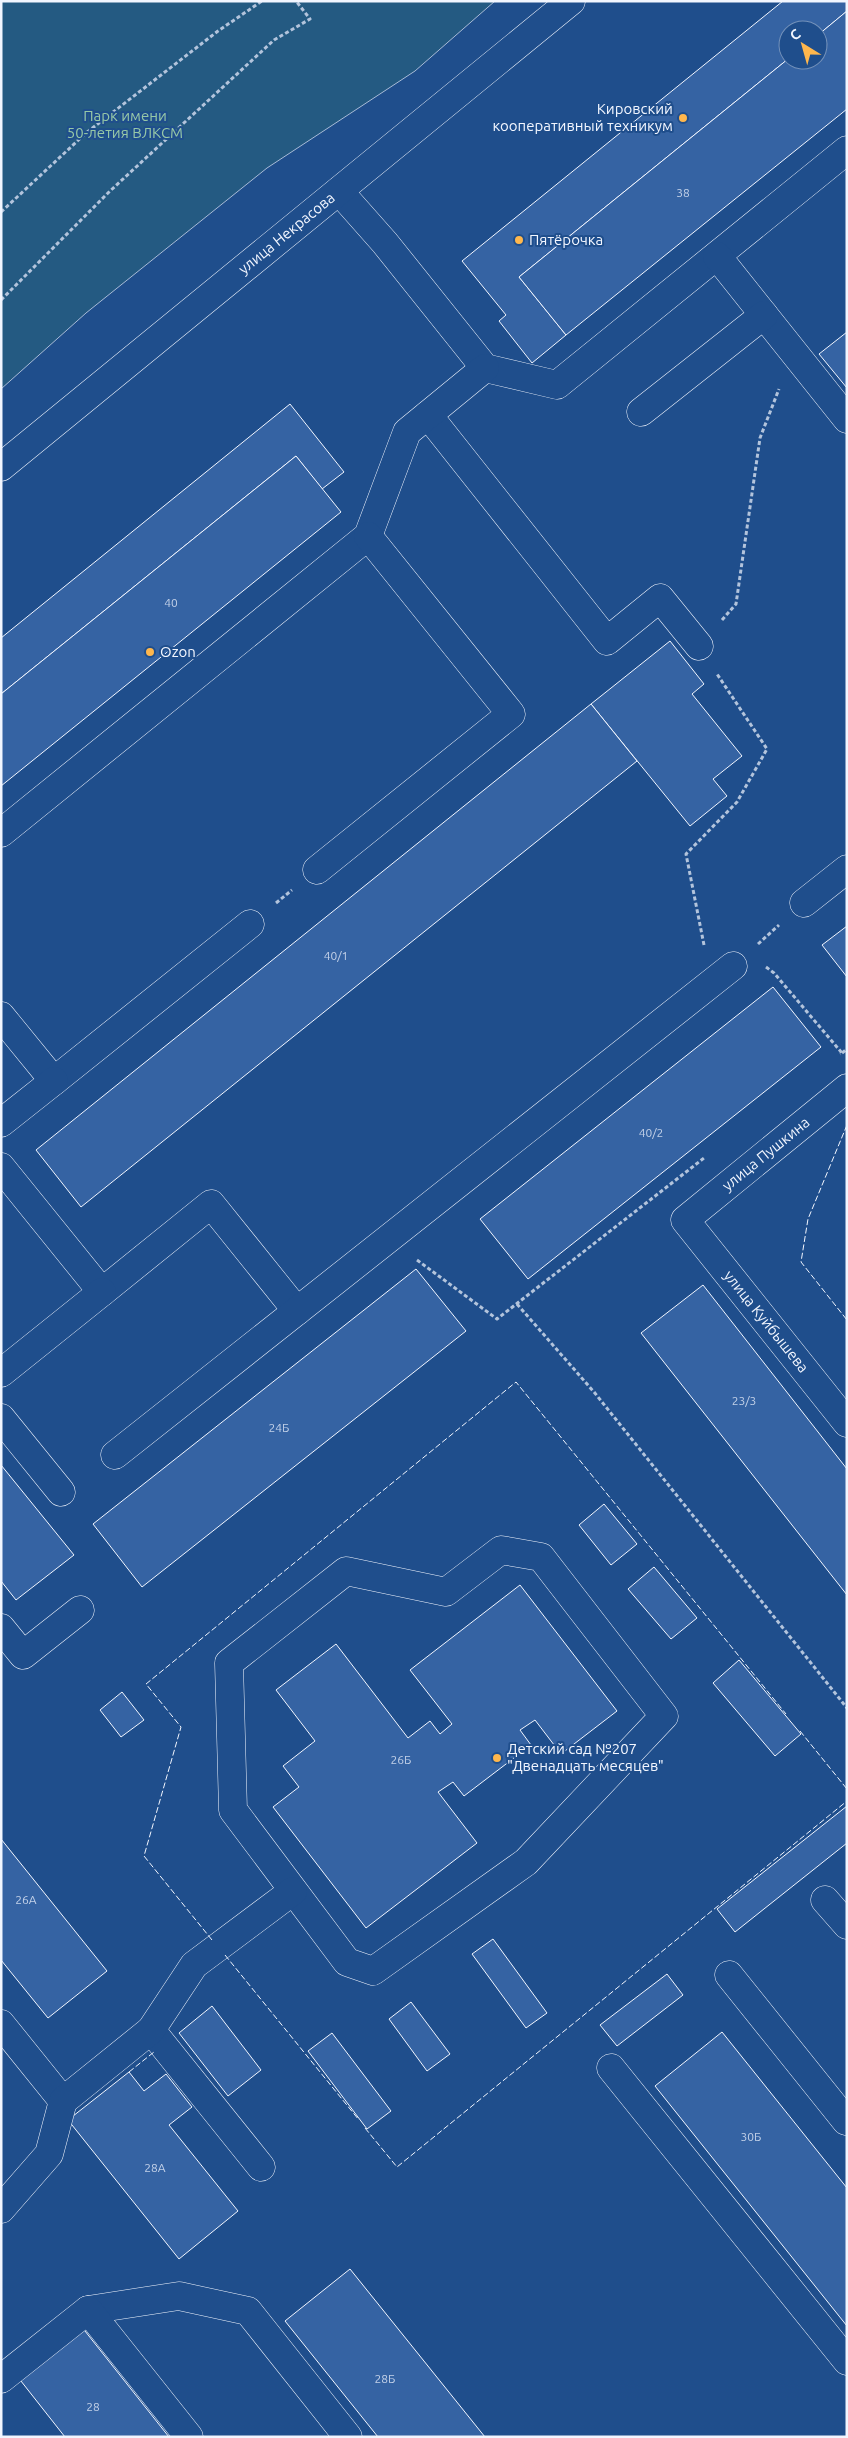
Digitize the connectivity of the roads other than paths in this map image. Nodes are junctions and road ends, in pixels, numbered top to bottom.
1 (571, 1) edge
2 (847, 150) edge
3 (339, 191) junction
4 (717, 256) junction
5 (764, 315) junction
6 (485, 368) junction
7 (641, 412) dead end
8 (428, 415) junction
9 (847, 419) edge
10 (1, 466) edge
11 (368, 536) junction
12 (699, 646) road end
13 (1, 833) edge
14 (847, 869) edge
15 (317, 870) road end
16 (804, 903) road end
17 (250, 924) road end
18 (740, 960) road end
19 (1, 1016) edge
20 (54, 1081) junction
21 (847, 1088) edge
22 (1, 1123) edge
23 (1, 1167) edge
24 (685, 1220) joint
25 (102, 1292) junction
26 (297, 1310) junction
27 (1, 1373) edge
28 (1, 1418) edge
29 (847, 1423) edge
30 (115, 1455) dead end
31 (61, 1492) dead end
32 (80, 1610) dead end
33 (1, 1628) edge
34 (294, 1891) junction
35 (826, 1900) dead end
36 (847, 1926) edge
37 (729, 1975) dead end
38 (1, 2024) edge
39 (151, 2030) junction
40 (611, 2068) dead end
41 (63, 2101) junction
42 (847, 2121) edge
43 (261, 2167) dead end
44 (4, 2199) edge
45 (88, 2310) junction
46 (847, 2361) edge
47 (1, 2379) edge
48 (190, 2437) edge
49 (348, 2437) edge

1 - 3 street, улица Некрасова
2 - 4 street
3 - 6 street
3 - 10 street, улица Некрасова
4 - 5 street
4 - 6 street
5 - 7 street
5 - 9 street
6 - 8 street
8 - 11 street
8 - 12 street
11 - 13 street
11 - 15 street
14 - 16 street
17 - 20 street
18 - 26 street
19 - 20 street
20 - 22 street
21 - 24 street, улица Пушкина
23 - 25 street
24 - 29 street, улица Куйбышева
25 - 26 street
25 - 27 street
26 - 30 street
28 - 31 street
32 - 33 street
34 - 34 street
34 - 39 street
35 - 36 street
37 - 42 street
38 - 41 street
39 - 41 street
39 - 43 street
40 - 46 street
41 - 44 street
45 - 47 street
45 - 48 street
45 - 49 street

